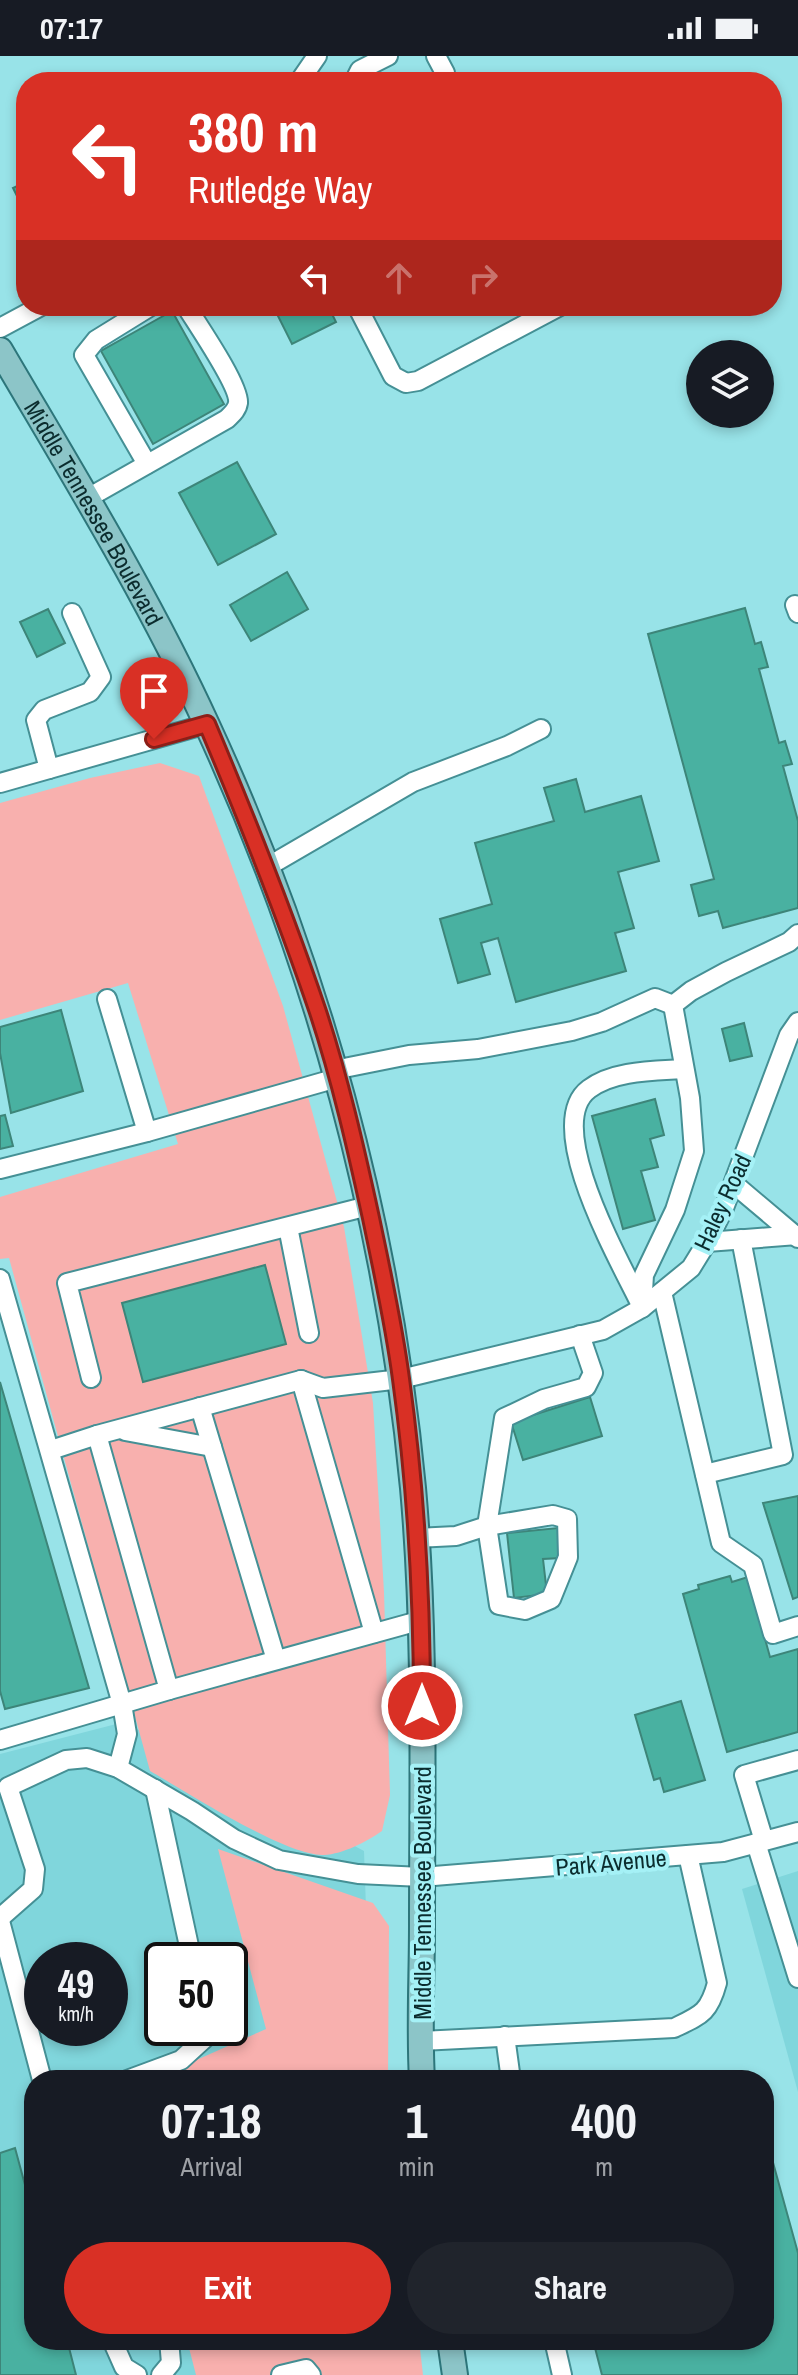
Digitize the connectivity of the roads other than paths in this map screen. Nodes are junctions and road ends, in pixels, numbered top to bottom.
1 (388, 56) edge
2 (359, 72) edge
3 (22, 316) edge
4 (135, 316) edge
5 (192, 316) edge
6 (362, 316) edge
7 (541, 316) edge
8 (0, 328) edge
9 (0, 352) edge
10 (147, 464) junction
11 (86, 499) junction
12 (72, 613) dead end
13 (207, 724) junction
14 (541, 729) dead end
15 (49, 769) junction
16 (0, 783) edge
17 (267, 867) junction
18 (798, 934) edge
19 (107, 999) dead end
20 (673, 1005) junction
21 (798, 1022) edge
22 (684, 1069) junction
23 (335, 1074) junction
24 (147, 1132) junction
25 (0, 1169) edge
26 (734, 1184) junction
27 (368, 1206) junction
28 (288, 1227) junction
29 (797, 1236) edge
30 (741, 1239) junction
31 (707, 1242) junction
32 (0, 1279) edge
33 (662, 1292) junction
34 (642, 1308) junction
35 (309, 1333) dead end
36 (580, 1335) junction
37 (91, 1378) dead end
38 (401, 1379) junction
39 (301, 1380) junction
40 (200, 1407) junction
41 (118, 1429) junction
42 (97, 1435) junction
43 (212, 1447) junction
44 (51, 1450) junction
45 (705, 1474) junction
46 (487, 1526) junction
47 (416, 1538) junction
48 (422, 1620) junction
49 (798, 1626) edge
50 (374, 1633) junction
51 (276, 1660) junction
52 (169, 1690) junction
53 (122, 1704) junction
54 (0, 1740) edge
55 (798, 1760) edge
56 (118, 1768) junction
57 (3, 1781) edge
58 (155, 1789) junction
59 (798, 1832) edge
60 (760, 1842) junction
61 (688, 1855) junction
62 (422, 1877) junction
63 (0, 1919) edge
64 (188, 1942) edge
65 (797, 1972) edge
66 (505, 2036) junction
67 (421, 2041) junction
68 (196, 2046) edge
69 (39, 2070) edge
70 (158, 2070) edge
71 (422, 2070) edge
72 (510, 2070) edge
73 (116, 2350) edge
74 (170, 2350) edge
75 (451, 2350) edge
76 (556, 2350) edge
77 (137, 2375) edge
78 (161, 2375) edge
79 (281, 2375) edge
80 (311, 2375) edge
81 (455, 2375) edge
82 (562, 2375) edge

1 - 2 street
3 - 8 street
4 - 10 street
5 - 10 street
6 - 7 street
9 - 11 main road, Middle Tennessee Boulevard
10 - 11 street
11 - 13 main road, Middle Tennessee Boulevard
12 - 15 street
13 - 15 street
13 - 17 main road, Middle Tennessee Boulevard
14 - 17 street
15 - 16 street
17 - 23 main road, Middle Tennessee Boulevard
18 - 20 street
19 - 24 street
20 - 22 street
20 - 23 street
21 - 26 street, Haley Road
22 - 34 street
22 - 34 street
23 - 24 street
23 - 27 main road, Middle Tennessee Boulevard
24 - 25 street
26 - 29 street
26 - 31 street, Haley Road
27 - 28 street
27 - 38 main road, Middle Tennessee Boulevard
28 - 35 street
28 - 37 street
29 - 30 street
30 - 31 street
30 - 45 street
31 - 33 street, Haley Road
32 - 44 street
33 - 34 street, Haley Road
33 - 45 street
34 - 36 street, Haley Road
36 - 38 street, Haley Road
36 - 46 street
38 - 39 street, Haley Road
38 - 47 main road, Middle Tennessee Boulevard
39 - 40 street
39 - 50 street
40 - 41 street
40 - 43 street
41 - 42 street
41 - 43 street
42 - 44 street
42 - 52 street
43 - 51 street
44 - 53 street
45 - 49 street
46 - 46 street
46 - 47 street
47 - 48 main road, Middle Tennessee Boulevard
48 - 50 street
48 - 62 main road, Middle Tennessee Boulevard
50 - 51 street
51 - 52 street
52 - 53 street
53 - 54 street
53 - 56 street
55 - 60 street
56 - 57 street, Park Avenue
56 - 58 street, Park Avenue
57 - 63 street
58 - 62 street, Park Avenue
58 - 64 street
59 - 60 street, Park Avenue
60 - 61 street, Park Avenue
60 - 65 street
61 - 62 street, Park Avenue
61 - 66 street
62 - 67 main road, Middle Tennessee Boulevard
63 - 69 street
66 - 67 street
66 - 72 street
67 - 71 main road, Middle Tennessee Boulevard
68 - 70 street
73 - 77 street
74 - 78 street
75 - 81 main road
76 - 82 street
79 - 80 street

